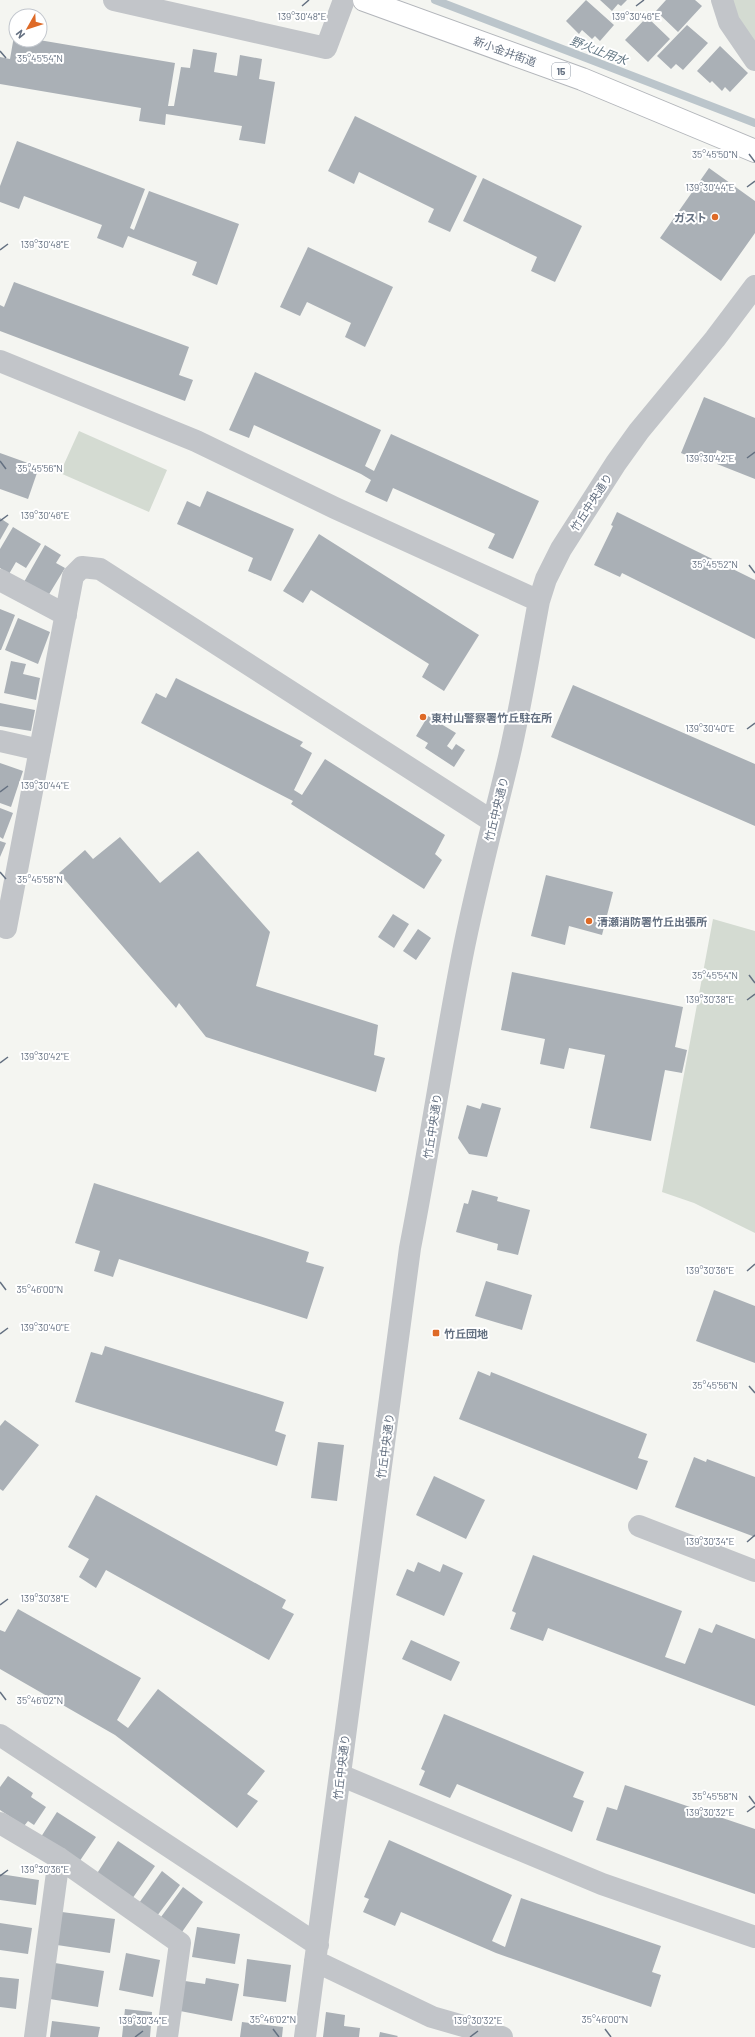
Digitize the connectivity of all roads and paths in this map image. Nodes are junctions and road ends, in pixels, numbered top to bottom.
1 (114, 0) edge
2 (344, 0) edge
3 (364, 0) edge
4 (722, 0) edge
5 (755, 60) edge
6 (755, 151) edge
7 (755, 286) edge
8 (0, 361) edge
9 (0, 580) edge
10 (539, 601) junction
11 (66, 615) junction
12 (0, 741) edge
13 (40, 750) junction
14 (492, 821) junction
15 (0, 925) edge
16 (639, 1526) dead end
17 (755, 1572) edge
18 (0, 1735) edge
19 (340, 1775) junction
20 (0, 1823) edge
21 (59, 1858) junction
22 (755, 1937) edge
23 (317, 1953) junction
24 (35, 2037) edge
25 (167, 2037) edge
26 (305, 2037) edge
27 (502, 2037) edge

1 - 2 street
3 - 6 main road, 新小金井街道 / 15
4 - 5 street
7 - 10 street, 竹丘中央通り
8 - 10 street
9 - 11 street
10 - 14 street, 竹丘中央通り
11 - 13 street
11 - 14 street
12 - 13 street
13 - 15 street
14 - 19 street, 竹丘中央通り
16 - 17 street
18 - 23 street
19 - 22 street
19 - 23 street, 竹丘中央通り
20 - 21 street
21 - 24 street
21 - 25 street
23 - 26 street, 竹丘中央通り
23 - 27 street

